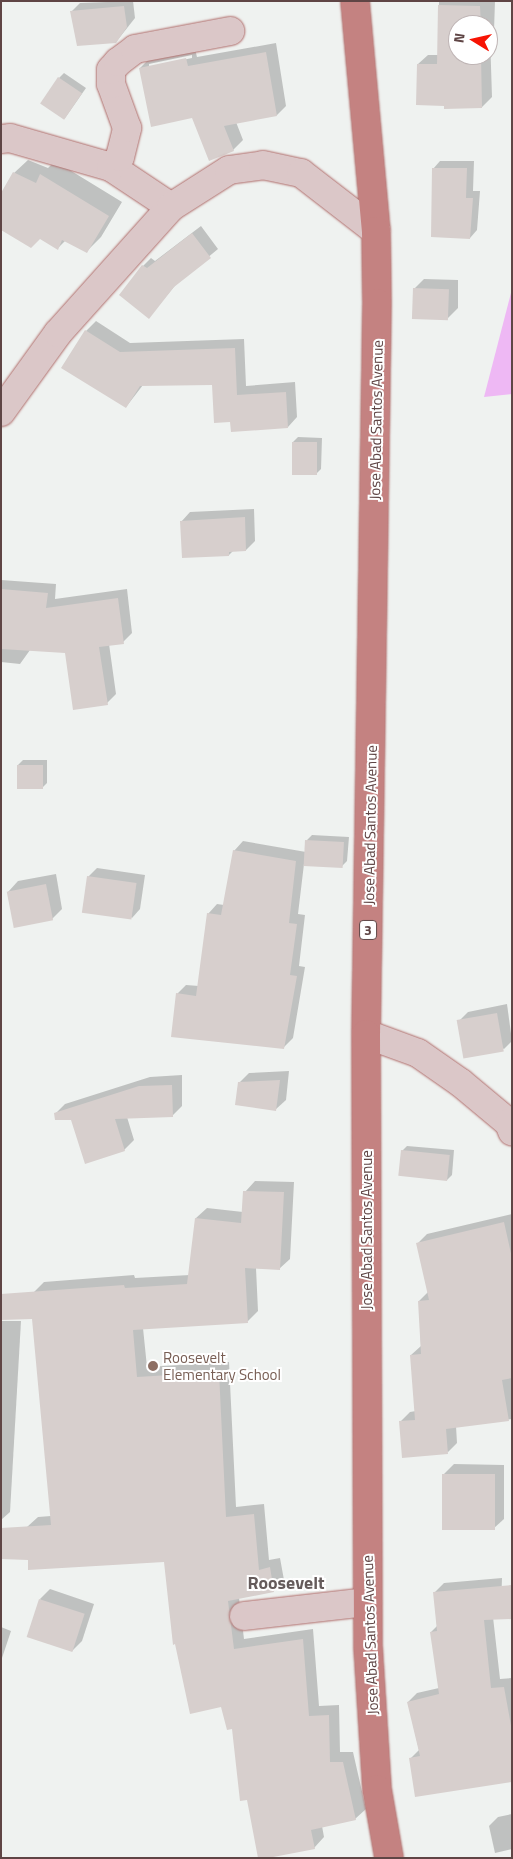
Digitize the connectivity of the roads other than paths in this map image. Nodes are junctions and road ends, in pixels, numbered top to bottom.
1 (355, 1) edge
2 (230, 31) dead end
3 (1, 139) edge
4 (111, 167) junction
5 (171, 206) junction
6 (376, 231) junction
7 (1, 412) edge
8 (366, 1034) junction
9 (512, 1131) edge
10 (367, 1602) junction
11 (244, 1616) dead end
12 (389, 1858) edge

1 - 6 highway, Jose Abad Santos Avenue / 3
2 - 4 street
3 - 4 street
4 - 5 street
5 - 6 street
5 - 7 street
6 - 8 highway, Jose Abad Santos Avenue / 3
8 - 9 street
8 - 10 highway, Jose Abad Santos Avenue / 3
10 - 11 street
10 - 12 highway, Jose Abad Santos Avenue / 3

